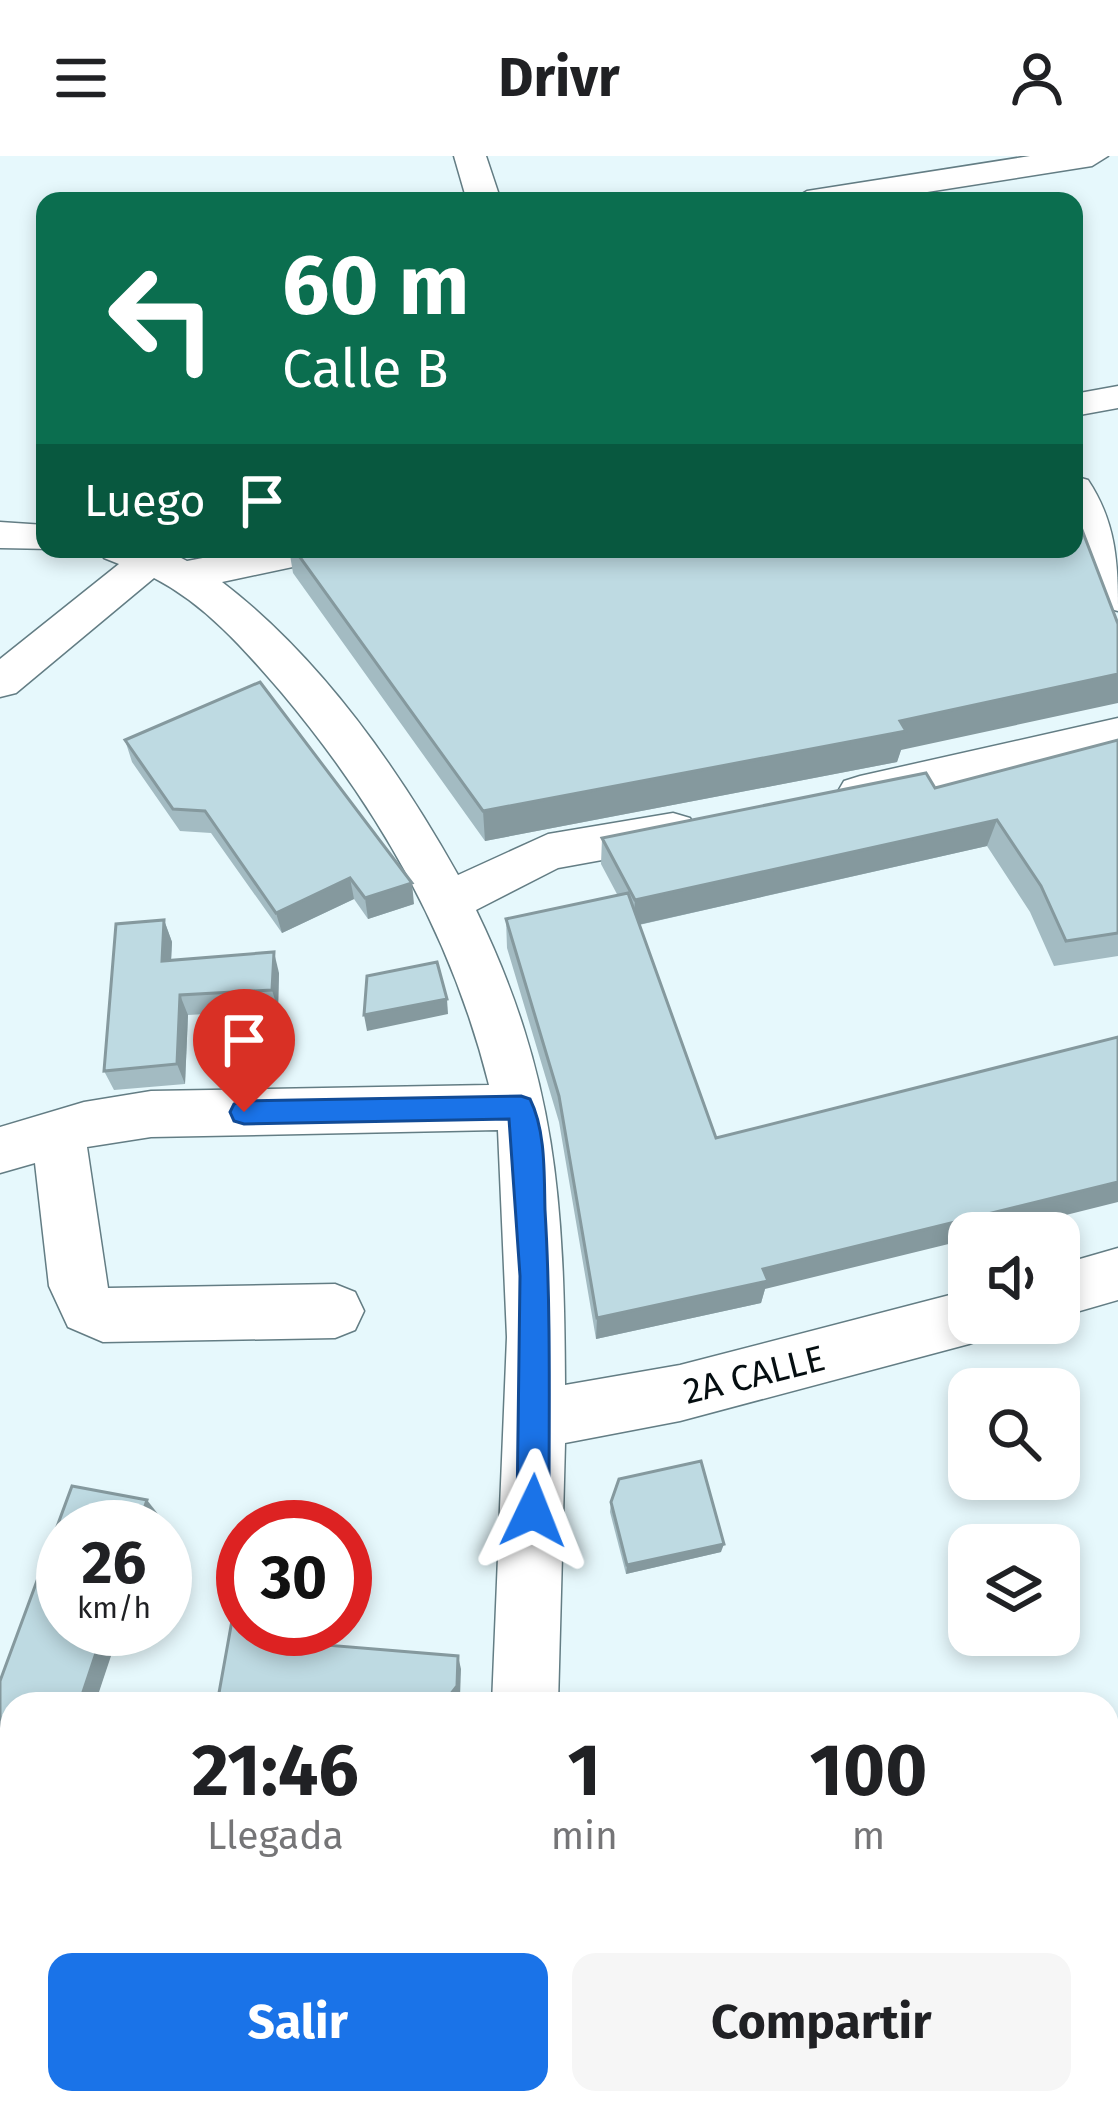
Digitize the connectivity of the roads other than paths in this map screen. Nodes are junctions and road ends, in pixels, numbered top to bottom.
1 (470, 156) edge
2 (1092, 156) edge
3 (949, 178) edge
4 (481, 192) edge
5 (863, 192) edge
6 (1118, 397) edge
7 (1083, 403) edge
8 (1083, 511) edge
9 (0, 535) edge
10 (36, 537) edge
11 (194, 558) edge
12 (152, 561) edge
13 (1118, 597) edge
14 (0, 682) edge
15 (1118, 734) edge
16 (807, 804) edge
17 (718, 822) edge
18 (449, 902) junction
19 (521, 1107) junction
20 (58, 1132) junction
21 (0, 1150) edge
22 (1118, 1274) edge
23 (1080, 1285) edge
24 (335, 1311) dead end
25 (948, 1322) edge
26 (537, 1419) junction
27 (523, 1692) edge

1 - 4 street
2 - 3 street
3 - 5 street
6 - 7 street
8 - 13 street
9 - 10 street
11 - 12 street
12 - 14 street
12 - 18 street
15 - 16 street
17 - 18 street
18 - 19 street
19 - 20 street
19 - 26 street
20 - 21 street
20 - 24 street
22 - 23 street
25 - 26 street, 2A CALLE
26 - 27 street

